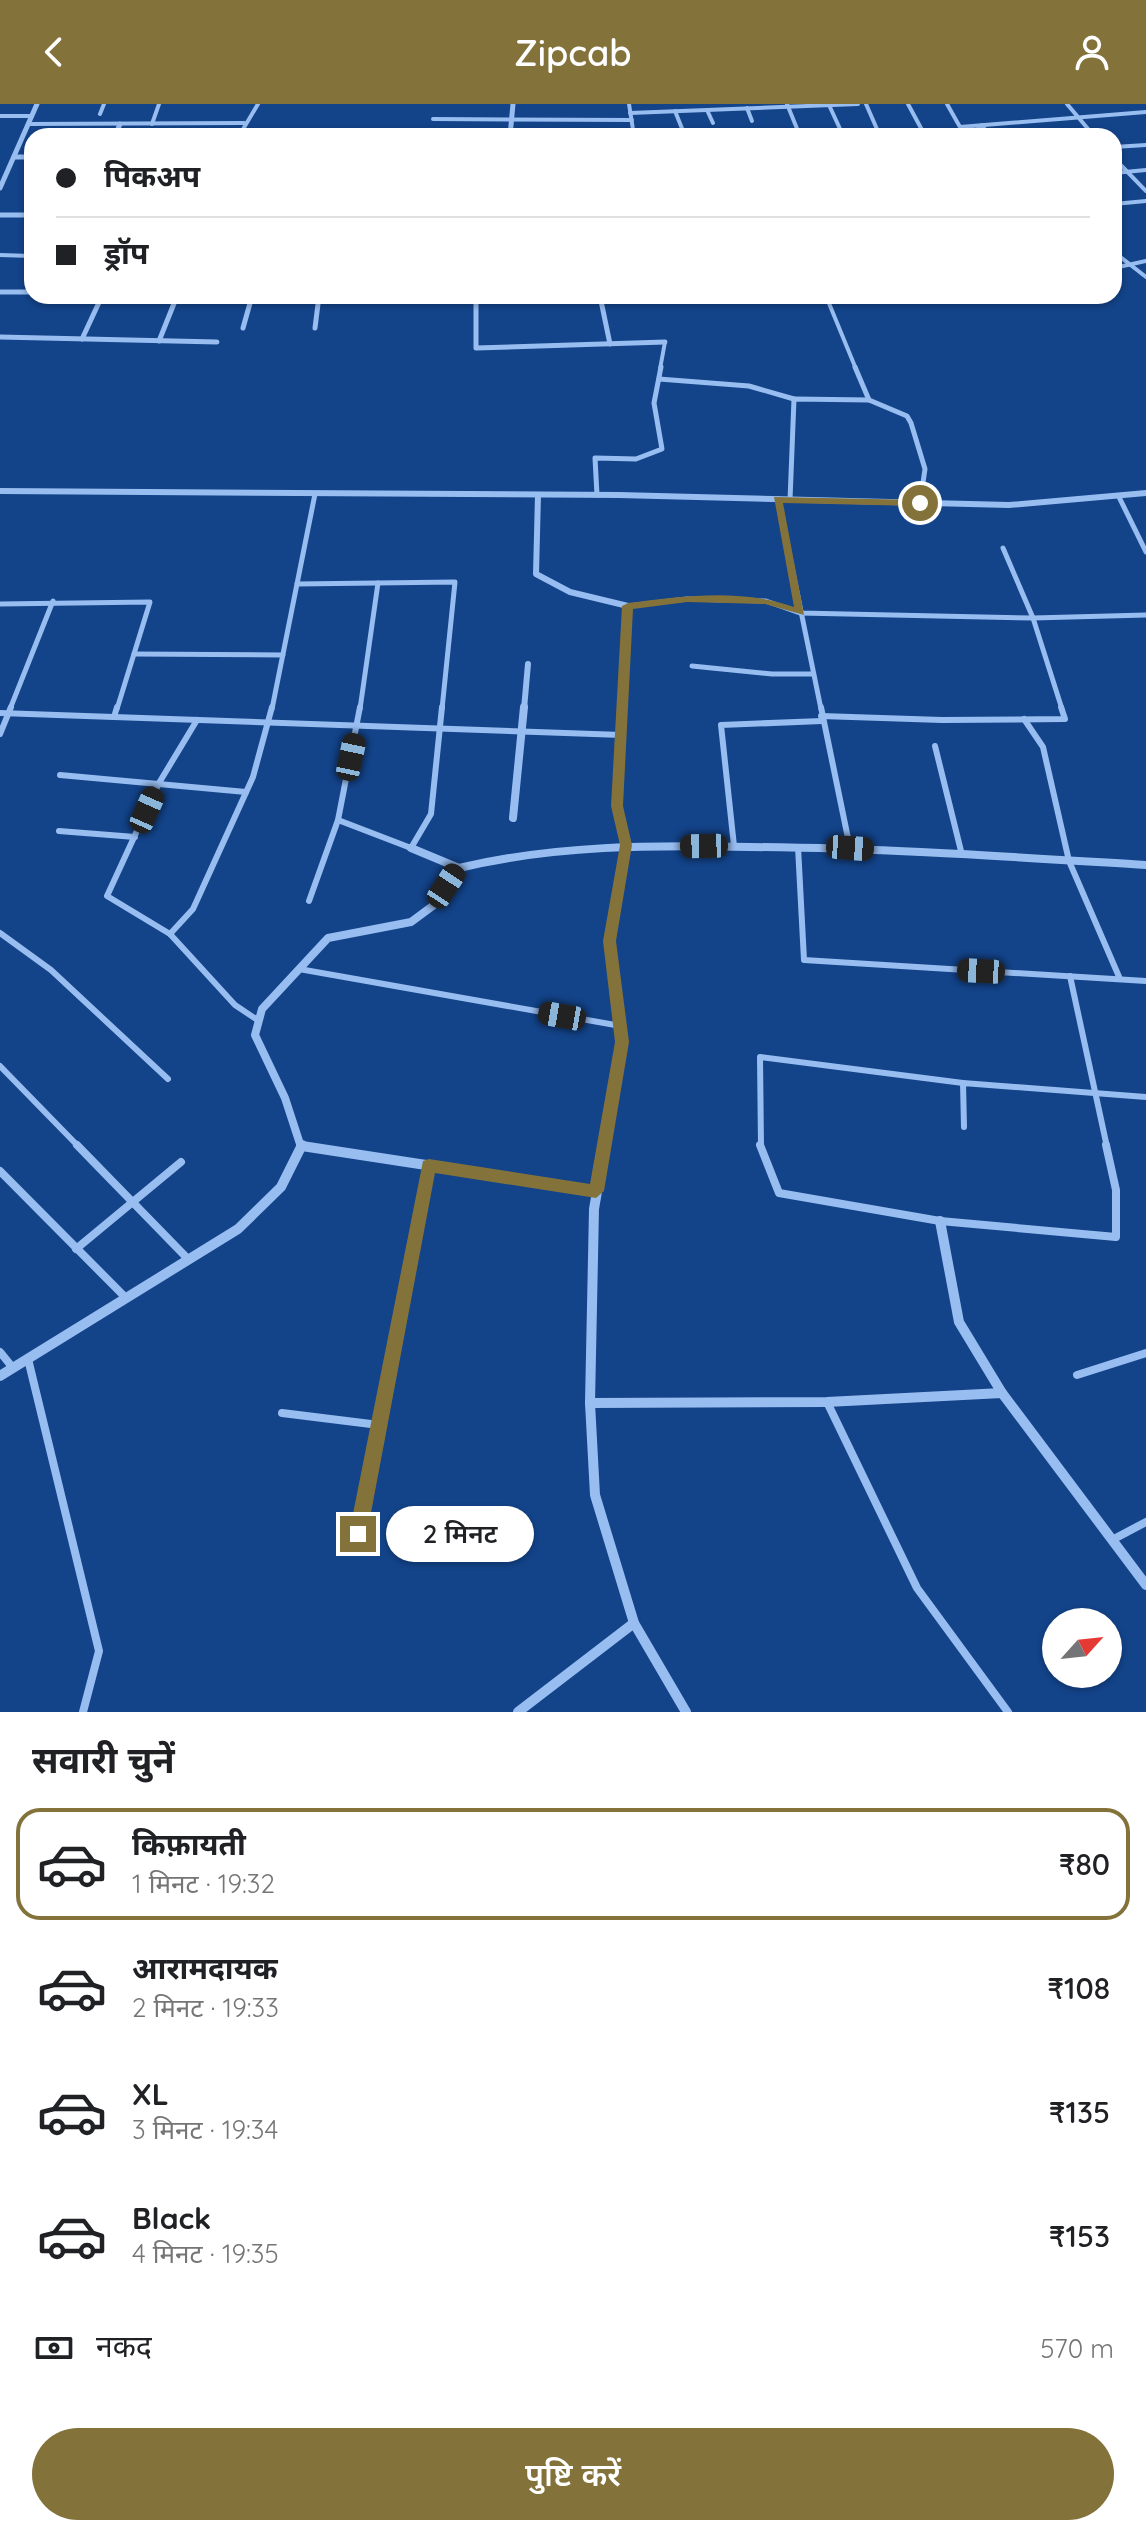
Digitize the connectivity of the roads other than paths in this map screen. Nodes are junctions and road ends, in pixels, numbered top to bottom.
1 (37, 104) edge
2 (104, 104) edge
3 (159, 104) edge
4 (258, 104) edge
5 (513, 104) edge
6 (629, 104) edge
7 (858, 104) edge
8 (866, 104) edge
9 (908, 104) edge
10 (947, 104) edge
11 (1067, 104) edge
12 (788, 105) edge
13 (829, 105) edge
14 (747, 108) junction
15 (707, 110) junction
16 (675, 111) junction
17 (1146, 112) edge
18 (630, 113) junction
19 (100, 114) dead end
20 (0, 116) edge
21 (32, 116) junction
22 (1079, 118) junction
23 (433, 119) dead end
24 (632, 120) junction
25 (512, 121) junction
26 (752, 121) dead end
27 (244, 123) junction
28 (713, 123) dead end
29 (28, 124) junction
30 (120, 124) junction
31 (152, 124) junction
32 (982, 125) junction
33 (26, 128) edge
34 (118, 128) edge
35 (242, 128) edge
36 (511, 128) edge
37 (633, 128) edge
38 (682, 128) edge
39 (797, 128) edge
40 (840, 128) edge
41 (876, 128) edge
42 (921, 128) edge
43 (978, 128) edge
44 (984, 128) edge
45 (1087, 128) edge
46 (24, 133) edge
47 (1146, 145) edge
48 (1122, 146) edge
49 (14, 157) junction
50 (24, 157) edge
51 (1122, 167) edge
52 (1146, 170) edge
53 (1122, 172) edge
54 (1127, 172) junction
55 (2, 180) edge
56 (0, 188) edge
57 (1146, 191) edge
58 (1146, 201) edge
59 (1122, 203) edge
60 (0, 215) edge
61 (24, 215) edge
62 (0, 255) edge
63 (24, 256) edge
64 (1122, 258) edge
65 (1146, 261) edge
66 (1130, 265) junction
67 (1122, 266) edge
68 (1146, 277) edge
69 (0, 292) edge
70 (24, 292) edge
71 (98, 304) edge
72 (174, 304) edge
73 (250, 304) edge
74 (318, 304) edge
75 (476, 304) edge
76 (602, 304) edge
77 (829, 304) edge
78 (243, 328) dead end
79 (315, 328) dead end
80 (0, 337) edge
81 (82, 339) junction
82 (159, 341) junction
83 (217, 342) dead end
84 (665, 342) joint
85 (610, 344) junction
86 (659, 379) junction
87 (794, 399) junction
88 (869, 400) junction
89 (1, 493) edge
90 (1146, 493) edge
91 (315, 494) junction
92 (538, 495) junction
93 (597, 495) junction
94 (1119, 497) junction
95 (784, 500) junction
96 (920, 503) junction
97 (1003, 548) dead end
98 (1146, 552) edge
99 (378, 583) junction
100 (297, 584) junction
101 (53, 601) junction
102 (0, 604) edge
103 (628, 606) junction
104 (800, 613) junction
105 (1146, 615) edge
106 (1033, 618) junction
107 (134, 654) junction
108 (283, 655) junction
109 (528, 664) dead end
110 (692, 666) dead end
111 (813, 678) junction
112 (0, 713) edge
113 (8, 713) junction
114 (114, 717) junction
115 (821, 719) junction
116 (1024, 719) junction
117 (197, 720) junction
118 (269, 722) junction
119 (357, 726) junction
120 (441, 729) junction
121 (522, 731) junction
122 (0, 734) edge
123 (622, 735) junction
124 (935, 746) dead end
125 (60, 775) dead end
126 (159, 783) junction
127 (246, 792) junction
128 (513, 818) dead end
129 (338, 820) junction
130 (59, 831) dead end
131 (135, 837) junction
132 (626, 845) junction
133 (734, 846) junction
134 (798, 847) junction
135 (411, 848) junction
136 (850, 848) junction
137 (962, 855) junction
138 (1069, 861) junction
139 (1146, 865) edge
140 (459, 868) junction
141 (309, 901) dead end
142 (0, 933) edge
143 (170, 934) junction
144 (299, 969) junction
145 (1070, 976) junction
146 (1120, 979) junction
147 (1146, 981) edge
148 (259, 1021) junction
149 (621, 1026) junction
150 (0, 1066) edge
151 (168, 1079) dead end
152 (963, 1083) junction
153 (1095, 1093) junction
154 (1146, 1097) edge
155 (964, 1127) dead end
156 (302, 1146) junction
157 (181, 1162) dead end
158 (429, 1166) junction
159 (0, 1171) edge
160 (596, 1191) junction
161 (132, 1202) junction
162 (940, 1221) junction
163 (76, 1249) junction
164 (189, 1260) junction
165 (126, 1298) junction
166 (0, 1352) edge
167 (1146, 1353) edge
168 (28, 1359) junction
169 (13, 1368) junction
170 (1077, 1375) dead end
171 (0, 1376) edge
172 (1002, 1393) junction
173 (827, 1402) junction
174 (590, 1403) junction
175 (282, 1413) dead end
176 (379, 1425) junction
177 (1146, 1522) edge
178 (358, 1534) dead end
179 (1112, 1540) junction
180 (1146, 1585) edge
181 (634, 1623) junction
182 (83, 1712) edge
183 (518, 1712) edge
184 (686, 1712) edge
185 (1008, 1712) edge

1 - 21 street
2 - 19 lane
3 - 31 lane
4 - 27 lane
5 - 25 street
6 - 18 lane
7 - 13 lane
8 - 41 lane
9 - 42 lane
10 - 32 lane
11 - 22 lane
12 - 13 lane
12 - 14 lane
12 - 39 lane
13 - 40 lane
14 - 15 lane
14 - 26 lane
15 - 16 lane
15 - 28 lane
16 - 18 lane
16 - 38 lane
17 - 22 lane
18 - 24 lane
20 - 21 lane
21 - 29 street
22 - 32 lane
22 - 45 lane
23 - 25 lane
24 - 25 lane
24 - 37 lane
25 - 36 street
27 - 31 lane
27 - 35 lane
29 - 30 lane
29 - 33 street
30 - 31 lane
30 - 34 street
32 - 43 lane
32 - 44 lane
46 - 49 street
47 - 48 lane
49 - 50 street
49 - 55 street
51 - 54 lane
52 - 54 lane
53 - 54 lane
54 - 57 lane
55 - 56 street
58 - 59 lane
60 - 61 street
62 - 63 lane
64 - 66 lane
65 - 66 lane
66 - 67 lane
66 - 68 lane
69 - 70 street
71 - 81 street
72 - 82 street
73 - 78 street
74 - 79 street
75 - 85 street
76 - 85 street
77 - 88 lane
80 - 81 street
81 - 82 street
82 - 83 street
84 - 85 street
84 - 86 lane
86 - 87 lane
86 - 93 lane
87 - 88 lane
87 - 95 lane
88 - 96 lane
89 - 91 street
90 - 94 street
91 - 92 street
91 - 100 lane
92 - 93 street
92 - 103 street
93 - 95 street
94 - 96 street
94 - 98 lane
95 - 96 street
95 - 104 lane
97 - 106 lane
99 - 100 lane
99 - 119 lane
99 - 120 lane
100 - 108 lane
101 - 102 lane
101 - 107 lane
101 - 113 lane
103 - 104 lane
103 - 123 street
104 - 106 lane
104 - 111 lane
105 - 106 lane
106 - 116 lane
107 - 108 lane
107 - 114 lane
108 - 118 lane
109 - 121 street
110 - 111 lane
111 - 115 lane
112 - 113 lane
113 - 114 lane
113 - 122 lane
114 - 117 lane
115 - 116 lane
115 - 133 lane
115 - 136 lane
116 - 138 lane
117 - 118 lane
117 - 126 lane
118 - 119 lane
118 - 127 lane
119 - 120 lane
119 - 129 lane
120 - 121 lane
120 - 135 lane
121 - 123 lane
121 - 128 street
123 - 132 street
124 - 137 lane
125 - 126 lane
126 - 127 lane
126 - 131 lane
127 - 143 lane
129 - 135 lane
129 - 141 lane
130 - 131 lane
131 - 143 lane
132 - 133 street
132 - 140 street
132 - 149 street
133 - 134 street
134 - 136 street
134 - 145 lane
135 - 140 street
136 - 137 street
137 - 138 street
138 - 139 street
138 - 146 lane
140 - 144 street
142 - 151 lane
143 - 148 lane
144 - 148 street
144 - 149 lane
145 - 146 lane
145 - 153 lane
146 - 147 lane
148 - 156 street
149 - 160 street
150 - 161 lane
152 - 153 lane
152 - 155 lane
152 - 162 lane
153 - 154 lane
153 - 162 lane
156 - 158 street
156 - 164 street
157 - 161 lane
158 - 160 street
158 - 176 lane
159 - 163 lane
160 - 174 street
161 - 163 lane
161 - 164 lane
162 - 172 street
163 - 165 lane
164 - 165 street
165 - 168 street
166 - 169 lane
167 - 170 lane
168 - 169 street
168 - 182 lane
169 - 171 street
172 - 173 street
172 - 179 street
173 - 174 street
173 - 185 lane
174 - 181 street
175 - 176 lane
176 - 178 lane
177 - 179 lane
179 - 180 street
181 - 183 street
181 - 184 street

